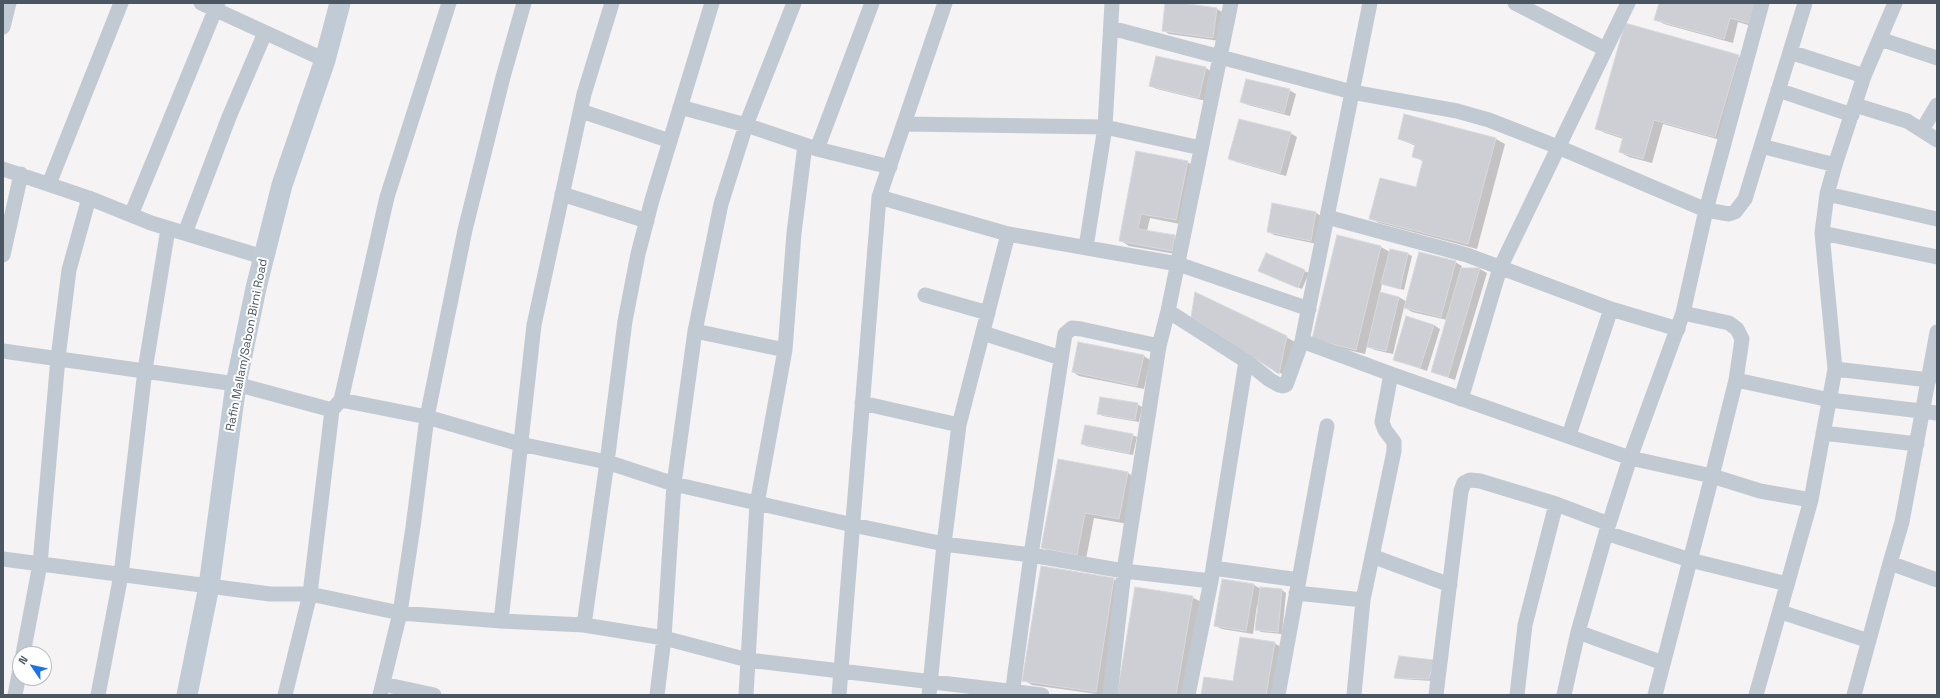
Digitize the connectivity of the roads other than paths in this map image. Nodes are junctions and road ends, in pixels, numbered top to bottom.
1 (9, 3) edge
2 (121, 3) edge
3 (201, 3) edge
4 (340, 3) edge
5 (449, 3) edge
6 (524, 3) edge
7 (612, 3) edge
8 (712, 3) edge
9 (794, 3) edge
10 (872, 3) edge
11 (945, 3) edge
12 (952, 3) edge
13 (1112, 3) edge
14 (1231, 3) edge
15 (1370, 3) edge
16 (1515, 3) edge
17 (1628, 3) edge
18 (1762, 3) edge
19 (1805, 3) edge
20 (1895, 3) edge
21 (216, 6) edge
22 (3, 26) edge
23 (1111, 28) junction
24 (265, 33) junction
25 (1880, 39) junction
26 (1605, 49) junction
27 (1790, 52) junction
28 (1220, 56) junction
29 (1937, 58) edge
30 (324, 60) junction
31 (1864, 76) junction
32 (1778, 90) junction
33 (1352, 92) junction
34 (1937, 104) edge
35 (680, 107) junction
36 (1853, 110) junction
37 (581, 111) junction
38 (905, 124) junction
39 (746, 125) junction
40 (1105, 128) junction
41 (1922, 130) junction
42 (1937, 140) edge
43 (670, 141) junction
44 (1761, 146) junction
45 (811, 147) junction
46 (1558, 147) junction
47 (1201, 148) junction
48 (1835, 165) junction
49 (890, 167) junction
50 (3, 169) edge
51 (20, 174) junction
52 (49, 184) junction
53 (562, 194) junction
54 (1828, 194) junction
55 (880, 197) junction
56 (89, 198) junction
57 (1706, 210) junction
58 (130, 215) junction
59 (1327, 217) junction
60 (1937, 219) edge
61 (647, 221) junction
62 (168, 229) junction
63 (1822, 232) junction
64 (185, 234) junction
65 (1008, 234) junction
66 (1086, 247) junction
67 (3, 255) edge
68 (263, 257) junction
69 (1937, 257) edge
70 (1178, 264) junction
71 (1500, 268) junction
72 (925, 295) dead end
73 (1611, 309) junction
74 (1309, 310) junction
75 (1168, 311) junction
76 (1683, 312) junction
77 (988, 313) junction
78 (1678, 329) junction
79 (695, 331) junction
80 (1937, 332) edge
81 (983, 333) junction
82 (1302, 341) junction
83 (1159, 346) junction
84 (785, 350) junction
85 (3, 351) edge
86 (58, 358) junction
87 (1061, 358) junction
88 (1246, 361) junction
89 (1835, 369) junction
90 (145, 370) junction
91 (1391, 374) junction
92 (1736, 380) junction
93 (1929, 380) junction
94 (236, 384) junction
95 (1461, 399) junction
96 (1830, 400) junction
97 (862, 403) junction
98 (337, 405) junction
99 (1930, 412) edge
100 (427, 417) junction
101 (959, 425) junction
102 (1327, 426) dead end
103 (1824, 433) junction
104 (1569, 435) junction
105 (520, 444) junction
106 (1917, 444) junction
107 (1630, 458) junction
108 (608, 462) junction
109 (1712, 476) junction
110 (674, 484) junction
111 (1811, 500) junction
112 (758, 504) junction
113 (1556, 504) junction
114 (853, 525) junction
115 (1608, 528) junction
116 (944, 544) junction
117 (1031, 555) junction
118 (1372, 556) junction
119 (3, 559) edge
120 (1690, 560) junction
121 (1890, 562) junction
122 (40, 564) junction
123 (1124, 571) junction
124 (1212, 574) junction
125 (122, 575) junction
126 (1937, 580) edge
127 (1787, 584) junction
128 (1450, 585) junction
129 (209, 586) junction
130 (1297, 587) junction
131 (310, 594) junction
132 (1363, 600) junction
133 (1781, 612) junction
134 (400, 613) junction
135 (501, 621) junction
136 (584, 625) junction
137 (1578, 632) junction
138 (664, 638) junction
139 (1868, 641) junction
140 (25, 646) edge
141 (748, 660) junction
142 (1663, 663) junction
143 (842, 671) junction
144 (930, 688) edge
145 (381, 690) edge
146 (1012, 693) edge
147 (98, 695) edge
148 (187, 695) edge
149 (285, 695) edge
150 (434, 695) edge
151 (657, 695) edge
152 (746, 695) edge
153 (839, 695) edge
154 (1042, 695) edge
155 (1110, 695) edge
156 (1188, 695) edge
157 (1278, 695) edge
158 (1354, 695) edge
159 (1436, 695) edge
160 (1517, 695) edge
161 (1564, 695) edge
162 (1655, 695) edge
163 (1756, 695) edge
164 (1854, 695) edge

1 - 22 street
2 - 52 street
3 - 21 street
4 - 30 street, Rafin Mallam/Sabon Birni Road
5 - 98 street
6 - 100 street
7 - 37 street
8 - 35 street
9 - 39 street
10 - 45 street
11 - 12 street
11 - 38 street
13 - 23 street
14 - 28 street
15 - 33 street
16 - 26 street
17 - 26 street
18 - 57 street
19 - 27 street
20 - 25 street
21 - 24 street
21 - 58 street
23 - 28 street
23 - 40 street
24 - 30 street
24 - 64 street
25 - 29 street
25 - 31 street
26 - 46 street
27 - 31 street
27 - 32 street
28 - 33 street
28 - 47 street
30 - 68 street, Rafin Mallam/Sabon Birni Road
31 - 36 street
32 - 36 street
32 - 44 street
33 - 46 street
33 - 59 street
34 - 41 street
35 - 39 street
35 - 43 street
36 - 41 street
36 - 48 street
37 - 43 street
37 - 53 street
38 - 40 street
38 - 49 street
39 - 45 street
39 - 79 street
40 - 47 street
40 - 66 street
41 - 42 street
43 - 61 street
44 - 48 street
44 - 57 street
45 - 49 street
45 - 84 street
46 - 57 street
46 - 71 street
47 - 70 street
48 - 54 street
49 - 55 street
50 - 51 street
51 - 52 street
51 - 67 street
52 - 56 street
53 - 61 street
53 - 105 street
54 - 60 street
54 - 63 street
55 - 65 street
55 - 97 street
56 - 58 street
56 - 86 street
57 - 76 street
58 - 62 street
59 - 71 street
59 - 74 street
61 - 108 street
62 - 64 street
62 - 90 street
63 - 69 street
63 - 89 street
64 - 68 street
65 - 66 street
65 - 77 street
66 - 70 street
68 - 94 street, Rafin Mallam/Sabon Birni Road
70 - 74 street
70 - 75 street
71 - 73 street
71 - 95 street
72 - 77 street
73 - 78 street
73 - 104 street
74 - 82 street
75 - 83 street
75 - 88 street
76 - 78 street
76 - 92 street
77 - 81 street
78 - 107 street
79 - 84 street
79 - 110 street
80 - 93 street
81 - 87 street
81 - 101 street
82 - 88 street
82 - 91 street
83 - 87 street
83 - 123 street
84 - 112 street
85 - 86 street
86 - 90 street
86 - 122 street
87 - 117 street
88 - 124 street
89 - 93 street
89 - 96 street
90 - 94 street
90 - 125 street
91 - 95 street
91 - 118 street
92 - 96 street
92 - 109 street
93 - 99 street
94 - 98 street
94 - 129 street, Rafin Mallam/Sabon Birni Road
95 - 104 street
96 - 99 street
96 - 103 street
97 - 101 street
97 - 114 street
98 - 100 street
98 - 131 street
99 - 106 street
100 - 105 street
100 - 134 street
101 - 116 street
102 - 130 street
103 - 106 street
103 - 111 street
104 - 107 street
105 - 108 street
105 - 135 street
106 - 121 street
107 - 109 street
107 - 115 street
108 - 110 street
108 - 136 street
109 - 111 street
109 - 120 street
110 - 112 street
110 - 138 street
111 - 127 street
112 - 114 street
112 - 141 street
113 - 115 street
113 - 128 street
113 - 160 street
114 - 116 street
114 - 143 street
115 - 120 street
115 - 137 street
116 - 117 street
116 - 144 street
117 - 123 street
117 - 146 street
118 - 128 street
118 - 132 street
119 - 122 street
120 - 127 street
120 - 142 street
121 - 126 street
121 - 139 street
122 - 125 street
122 - 140 street
123 - 124 street
123 - 155 street
124 - 130 street
124 - 156 street
125 - 129 street
125 - 147 street
127 - 133 street
128 - 159 street
129 - 131 street
129 - 148 street, Rafin Mallam/Sabon Birni Road
130 - 132 street
130 - 157 street
131 - 134 street
131 - 149 street
132 - 158 street
133 - 139 street
133 - 163 street
134 - 135 street
134 - 145 street
135 - 136 street
136 - 138 street
137 - 142 street
137 - 161 street
138 - 141 street
138 - 151 street
139 - 164 street
141 - 143 street
141 - 152 street
142 - 162 street
143 - 144 street
143 - 153 street
144 - 146 street
145 - 150 street
146 - 154 street

